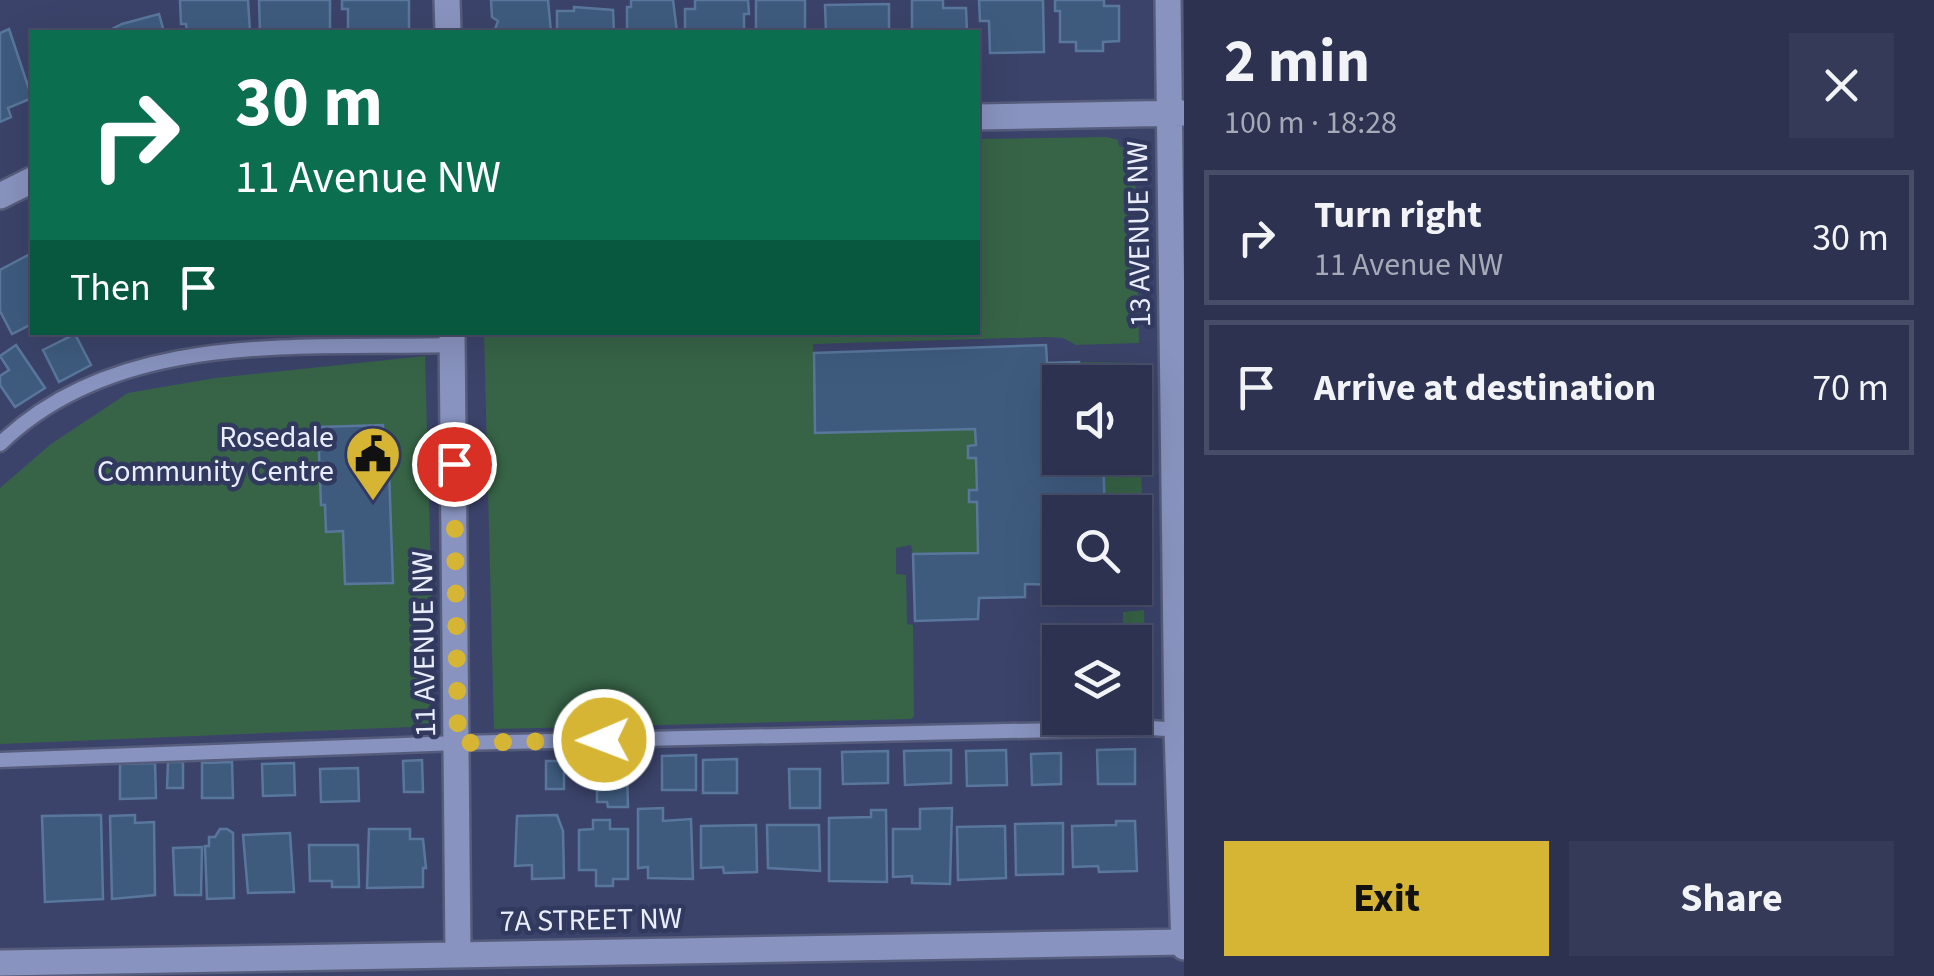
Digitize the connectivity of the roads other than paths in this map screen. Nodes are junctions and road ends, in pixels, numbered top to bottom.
1 (447, 0) edge
2 (1168, 0) edge
3 (448, 30) edge
4 (1177, 113) edge
5 (980, 118) edge
6 (30, 181) edge
7 (0, 196) edge
8 (1179, 325) edge
9 (452, 339) edge
10 (0, 444) edge
11 (1179, 524) edge
12 (1181, 730) edge
13 (458, 743) junction
14 (0, 760) edge
15 (1184, 944) edge
16 (458, 955) junction
17 (0, 962) edge
18 (183, 968) edge

1 - 3 street
2 - 4 street, 13 AVENUE NW
4 - 5 street
4 - 8 street, 13 AVENUE NW
6 - 7 street
8 - 11 street, 13 AVENUE NW
9 - 10 lane
9 - 13 street, 11 AVENUE NW
11 - 12 street, 13 AVENUE NW
12 - 13 lane
12 - 15 street, 13 AVENUE NW
13 - 14 lane
13 - 16 street, 11 AVENUE NW
15 - 16 street, 7A STREET NW
16 - 18 street, 7A STREET NW
17 - 18 street, 7A STREET NW

